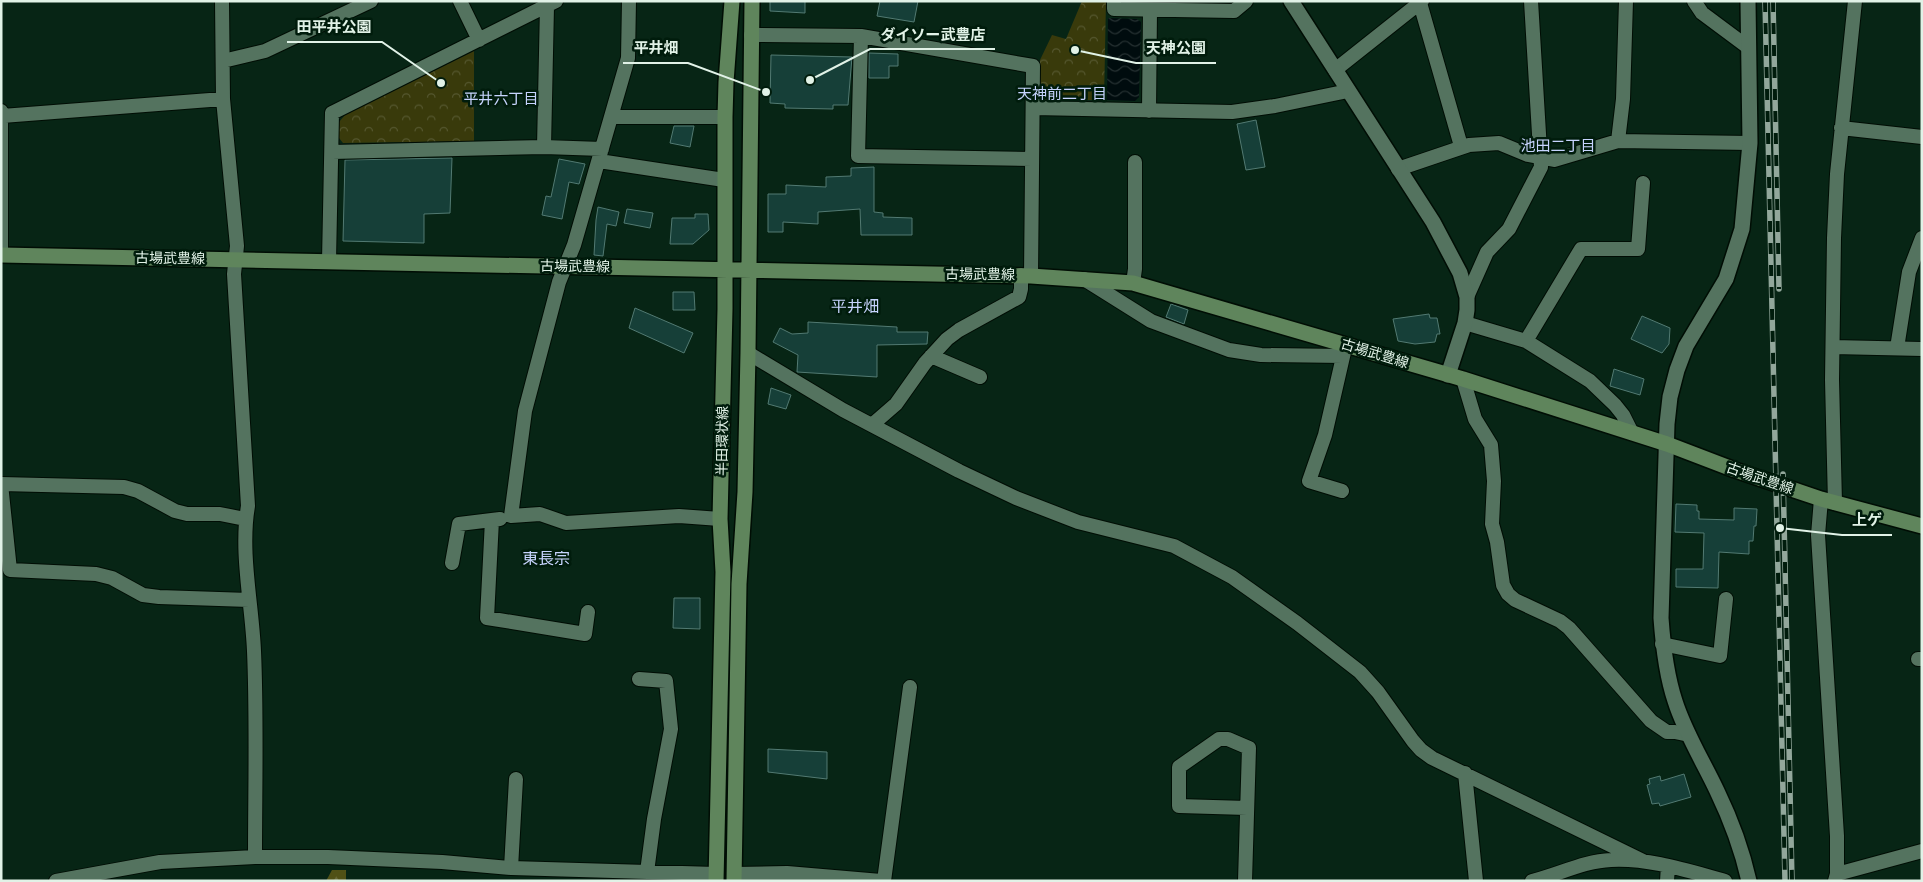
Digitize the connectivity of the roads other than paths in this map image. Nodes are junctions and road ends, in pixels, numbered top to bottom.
1 (222, 1) edge
2 (371, 1) edge
3 (460, 1) edge
4 (629, 1) edge
5 (732, 1) edge
6 (752, 1) edge
7 (1114, 1) edge
8 (1246, 1) edge
9 (1531, 1) edge
10 (1626, 1) edge
11 (1694, 1) edge
12 (1748, 1) edge
13 (1855, 1) edge
14 (1421, 2) edge
15 (552, 3) edge
16 (1298, 5) edge
17 (348, 6) edge
18 (1150, 10) junction
19 (751, 34) junction
20 (861, 36) junction
21 (479, 40) junction
22 (1749, 48) junction
23 (224, 61) junction
24 (1335, 70) junction
25 (1348, 91) junction
26 (224, 100) junction
27 (1033, 108) junction
28 (1149, 111) junction
29 (2, 114) edge
30 (612, 117) junction
31 (725, 117) junction
32 (1841, 128) junction
33 (1922, 137) edge
34 (1618, 141) junction
35 (1750, 142) junction
36 (1462, 146) junction
37 (544, 147) junction
38 (332, 152) junction
39 (600, 155) junction
40 (1032, 158) junction
41 (1541, 158) junction
42 (1135, 162) dead end
43 (1398, 169) junction
44 (724, 180) junction
45 (1643, 183) dead end
46 (1922, 238) edge
47 (1, 255) edge
48 (236, 260) junction
49 (329, 261) junction
50 (566, 265) junction
51 (724, 269) junction
52 (750, 270) junction
53 (1026, 276) junction
54 (1083, 278) junction
55 (1132, 283) junction
56 (1467, 297) junction
57 (1465, 323) junction
58 (1526, 341) junction
59 (1833, 347) junction
60 (1897, 348) junction
61 (1922, 349) edge
62 (1344, 350) junction
63 (748, 354) junction
64 (931, 356) junction
65 (1448, 375) junction
66 (980, 376) dead end
67 (1463, 379) junction
68 (873, 424) junction
69 (1632, 433) junction
70 (1667, 444) junction
71 (1, 484) edge
72 (1342, 491) dead end
73 (1828, 501) junction
74 (511, 516) junction
75 (720, 518) junction
76 (246, 519) junction
77 (492, 520) junction
78 (1922, 526) edge
79 (452, 563) dead end
80 (1726, 599) dead end
81 (249, 600) junction
82 (588, 612) dead end
83 (1662, 644) junction
84 (639, 679) dead end
85 (910, 687) dead end
86 (1689, 734) junction
87 (1465, 773) junction
88 (516, 779) dead end
89 (1247, 808) junction
90 (1922, 851) edge
91 (255, 857) junction
92 (1643, 861) junction
93 (1668, 866) junction
94 (511, 868) junction
95 (647, 872) junction
96 (716, 877) edge
97 (734, 877) edge
98 (1836, 877) edge
99 (1538, 880) edge
100 (56, 881) edge
101 (882, 881) edge
102 (1245, 881) edge
103 (1476, 881) edge
104 (1667, 881) edge
105 (1725, 881) edge
106 (1749, 881) edge

1 - 23 street
2 - 17 street
3 - 21 street
4 - 30 street
5 - 31 main road, 半田環状線
6 - 19 main road, 半田環状線
7 - 18 street
8 - 18 street
9 - 41 street
10 - 34 street
11 - 22 street
12 - 22 street
13 - 32 street
14 - 24 street
14 - 36 street
15 - 21 street
15 - 37 street
16 - 24 street
17 - 23 street
18 - 28 street
19 - 20 street
19 - 52 main road, 半田環状線
20 - 27 street
20 - 40 street
21 - 38 street
22 - 35 street
23 - 26 street
24 - 25 street
25 - 28 street
25 - 43 street
26 - 29 street
26 - 48 street
27 - 28 street
27 - 40 street
29 - 47 street
30 - 31 street
30 - 39 street
31 - 44 main road, 半田環状線
32 - 33 street
32 - 59 street
34 - 35 street
34 - 41 street
35 - 70 street
36 - 41 street
36 - 43 street
37 - 38 street
37 - 39 street
38 - 49 street
39 - 44 street
39 - 50 street
40 - 53 street
41 - 56 street
42 - 55 street
43 - 56 street
44 - 51 main road, 半田環状線
45 - 58 street
46 - 60 street
47 - 48 main road, 古場武豊線
48 - 49 main road, 古場武豊線
48 - 76 street
49 - 50 main road, 古場武豊線
50 - 51 main road, 古場武豊線
50 - 74 street
51 - 52 main road, 古場武豊線
51 - 75 main road, 半田環状線
52 - 53 main road, 古場武豊線
52 - 63 main road, 半田環状線
53 - 54 main road, 古場武豊線
53 - 64 street
54 - 55 main road, 古場武豊線
54 - 62 street
55 - 62 main road, 古場武豊線
56 - 57 street
57 - 58 street
57 - 65 street
58 - 69 street
59 - 60 street
59 - 73 street
60 - 61 street
62 - 65 main road, 古場武豊線
62 - 72 street
63 - 68 street
63 - 97 main road, 半田環状線
64 - 66 street
64 - 68 street
65 - 67 main road, 古場武豊線
67 - 69 main road, 古場武豊線
67 - 86 street
68 - 87 street
69 - 70 main road, 古場武豊線
70 - 73 main road, 古場武豊線
70 - 83 street
71 - 76 street
71 - 81 street
73 - 78 main road, 古場武豊線
73 - 98 street
74 - 75 street
74 - 77 street
75 - 96 main road, 半田環状線
76 - 81 street
77 - 79 street
77 - 82 street
80 - 83 street
81 - 91 street
83 - 86 street
84 - 95 street
85 - 101 street
86 - 106 street
87 - 92 street
87 - 103 street
88 - 94 street
89 - 89 street
89 - 102 street
90 - 98 street
91 - 94 street
91 - 100 street
92 - 93 street
92 - 99 street
93 - 104 street
93 - 105 street
94 - 95 street
95 - 96 street
97 - 101 street

